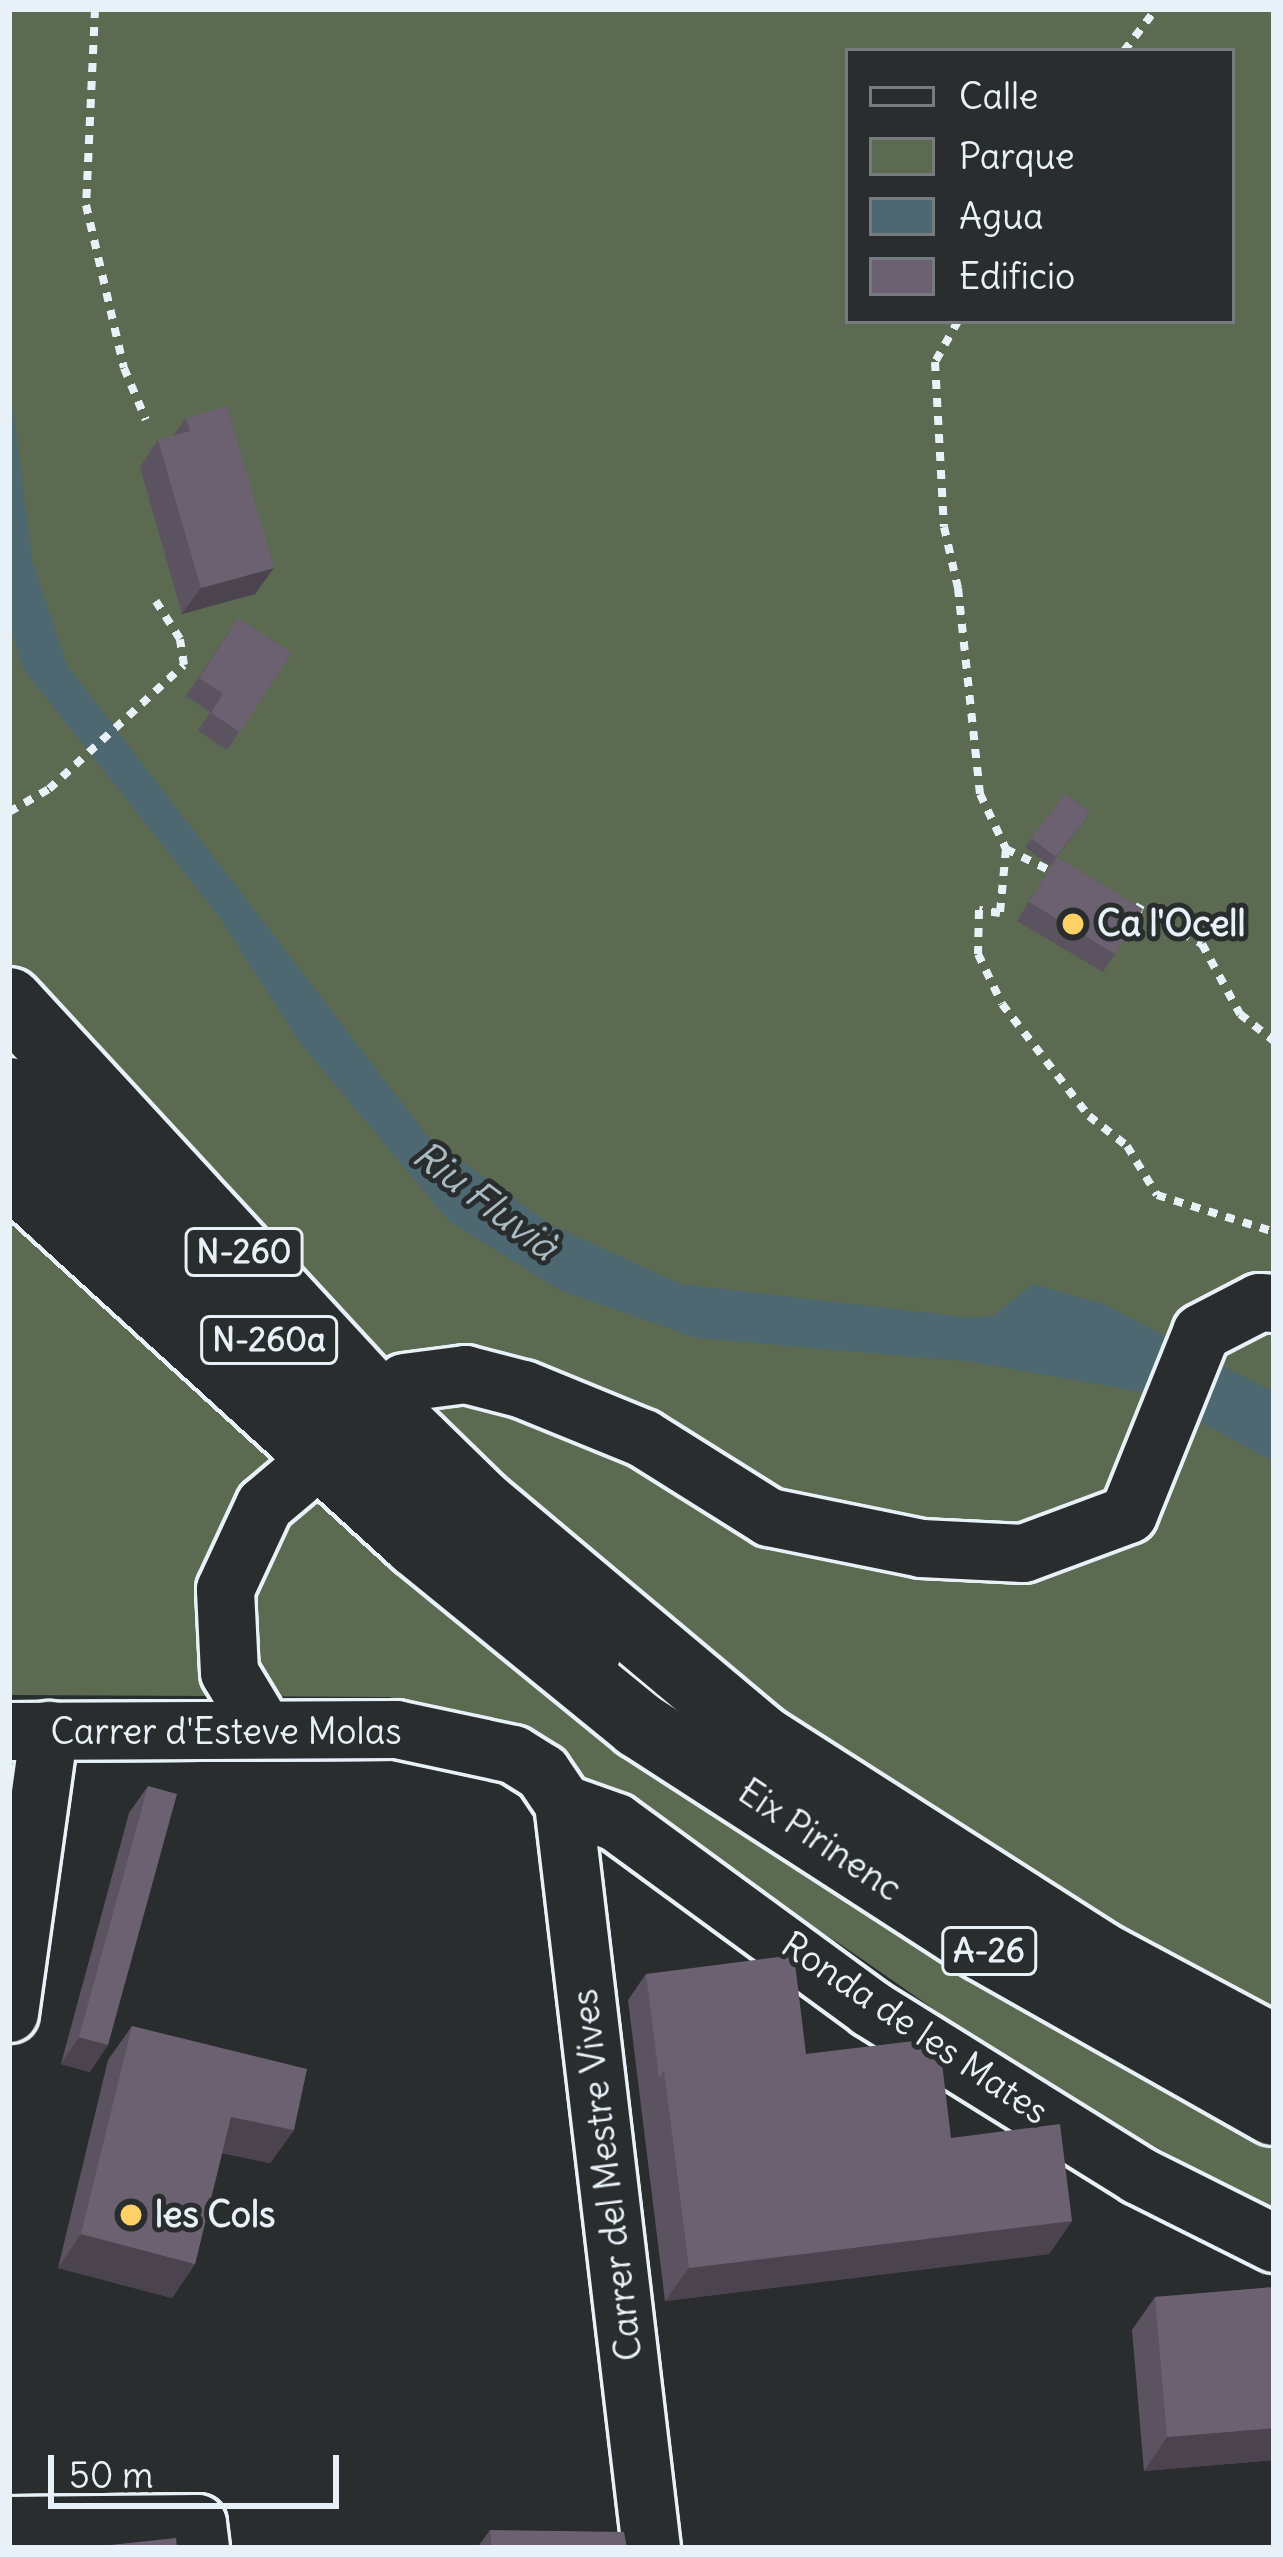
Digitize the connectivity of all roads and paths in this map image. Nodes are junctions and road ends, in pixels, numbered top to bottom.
1 (95, 9) edge
2 (1156, 9) edge
3 (1126, 48) edge
4 (956, 324) edge
5 (146, 420) dead end
6 (152, 595) dead end
7 (9, 812) edge
8 (1006, 849) junction
9 (1060, 874) edge
10 (1117, 895) edge
11 (9, 1001) edge
12 (1274, 1042) edge
13 (9, 1091) edge
14 (9, 1172) edge
15 (1274, 1232) edge
16 (1274, 1303) edge
17 (404, 1382) dead end
18 (296, 1478) dead end
19 (527, 1591) joint
20 (262, 1727) junction
21 (29, 1731) edge
22 (740, 1755) junction
23 (563, 1802) junction
24 (9, 2013) edge
25 (1274, 2048) edge
26 (1274, 2112) edge
27 (1274, 2243) edge
28 (9, 2525) edge
29 (198, 2535) edge
30 (652, 2548) edge

1 - 5 path
2 - 3 path
4 - 8 path
6 - 7 path
8 - 9 path
8 - 15 path
10 - 12 path
11 - 22 main road, N-260
13 - 19 main road, Eix Pirinenc / N-260a
14 - 22 main road, N-260
16 - 17 street
18 - 20 street
19 - 22 main road, Eix Pirinenc / A-26
20 - 21 street, Carrer d'Esteve Molas
20 - 23 street, Carrer d'Esteve Molas
21 - 24 street
22 - 25 main road, Eix Pirinenc / A-26
22 - 26 main road, Eix Pirinenc / A-26
23 - 27 street, Ronda de les Mates
23 - 30 street, Carrer del Mestre Vives
28 - 29 street

